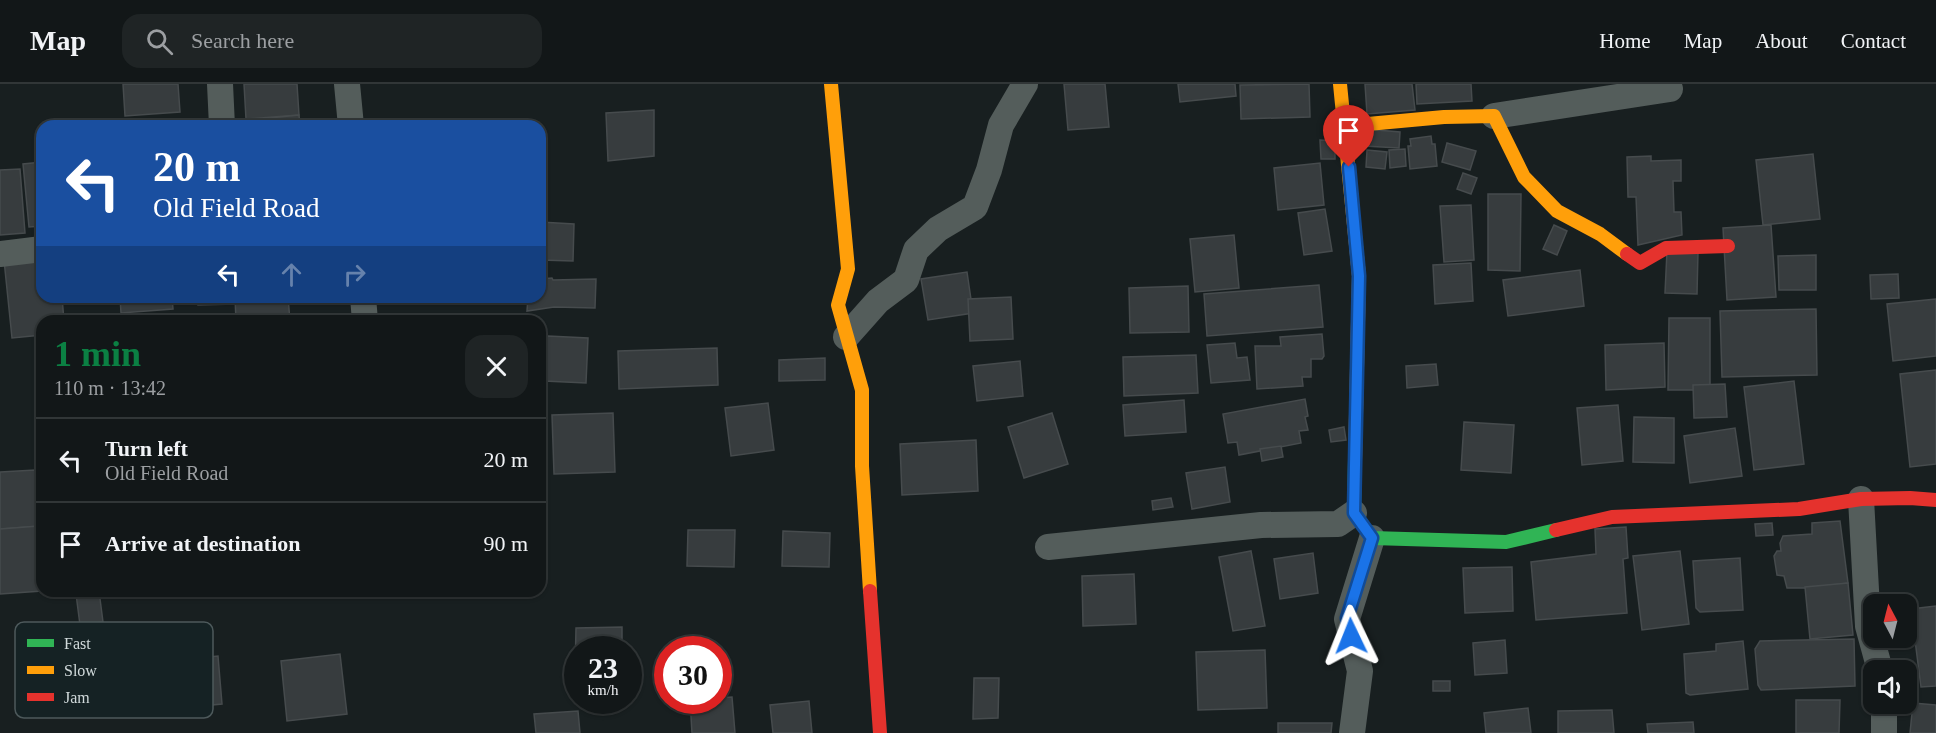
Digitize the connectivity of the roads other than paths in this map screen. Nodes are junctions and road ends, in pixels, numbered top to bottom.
1 (220, 84) edge
2 (347, 84) edge
3 (831, 84) edge
4 (1025, 84) edge
5 (1340, 84) edge
6 (1670, 89) dead end
7 (1494, 116) junction
8 (222, 120) edge
9 (350, 120) edge
10 (1346, 126) junction
11 (1728, 246) dead end
12 (36, 250) edge
13 (0, 254) edge
14 (846, 337) junction
15 (1861, 499) junction
16 (1936, 500) edge
17 (1354, 513) junction
18 (1372, 538) junction
19 (1048, 547) dead end
20 (1877, 660) edge
21 (1884, 714) edge
22 (880, 733) edge
23 (1352, 733) edge
24 (1884, 733) edge

1 - 8 street
2 - 9 street
3 - 14 street
4 - 14 street
5 - 10 street
6 - 7 street
7 - 10 street
7 - 11 street
10 - 17 street
12 - 13 street
14 - 22 street
15 - 16 street
15 - 18 street
15 - 20 street
17 - 18 street
17 - 19 street
18 - 23 street
21 - 24 street

